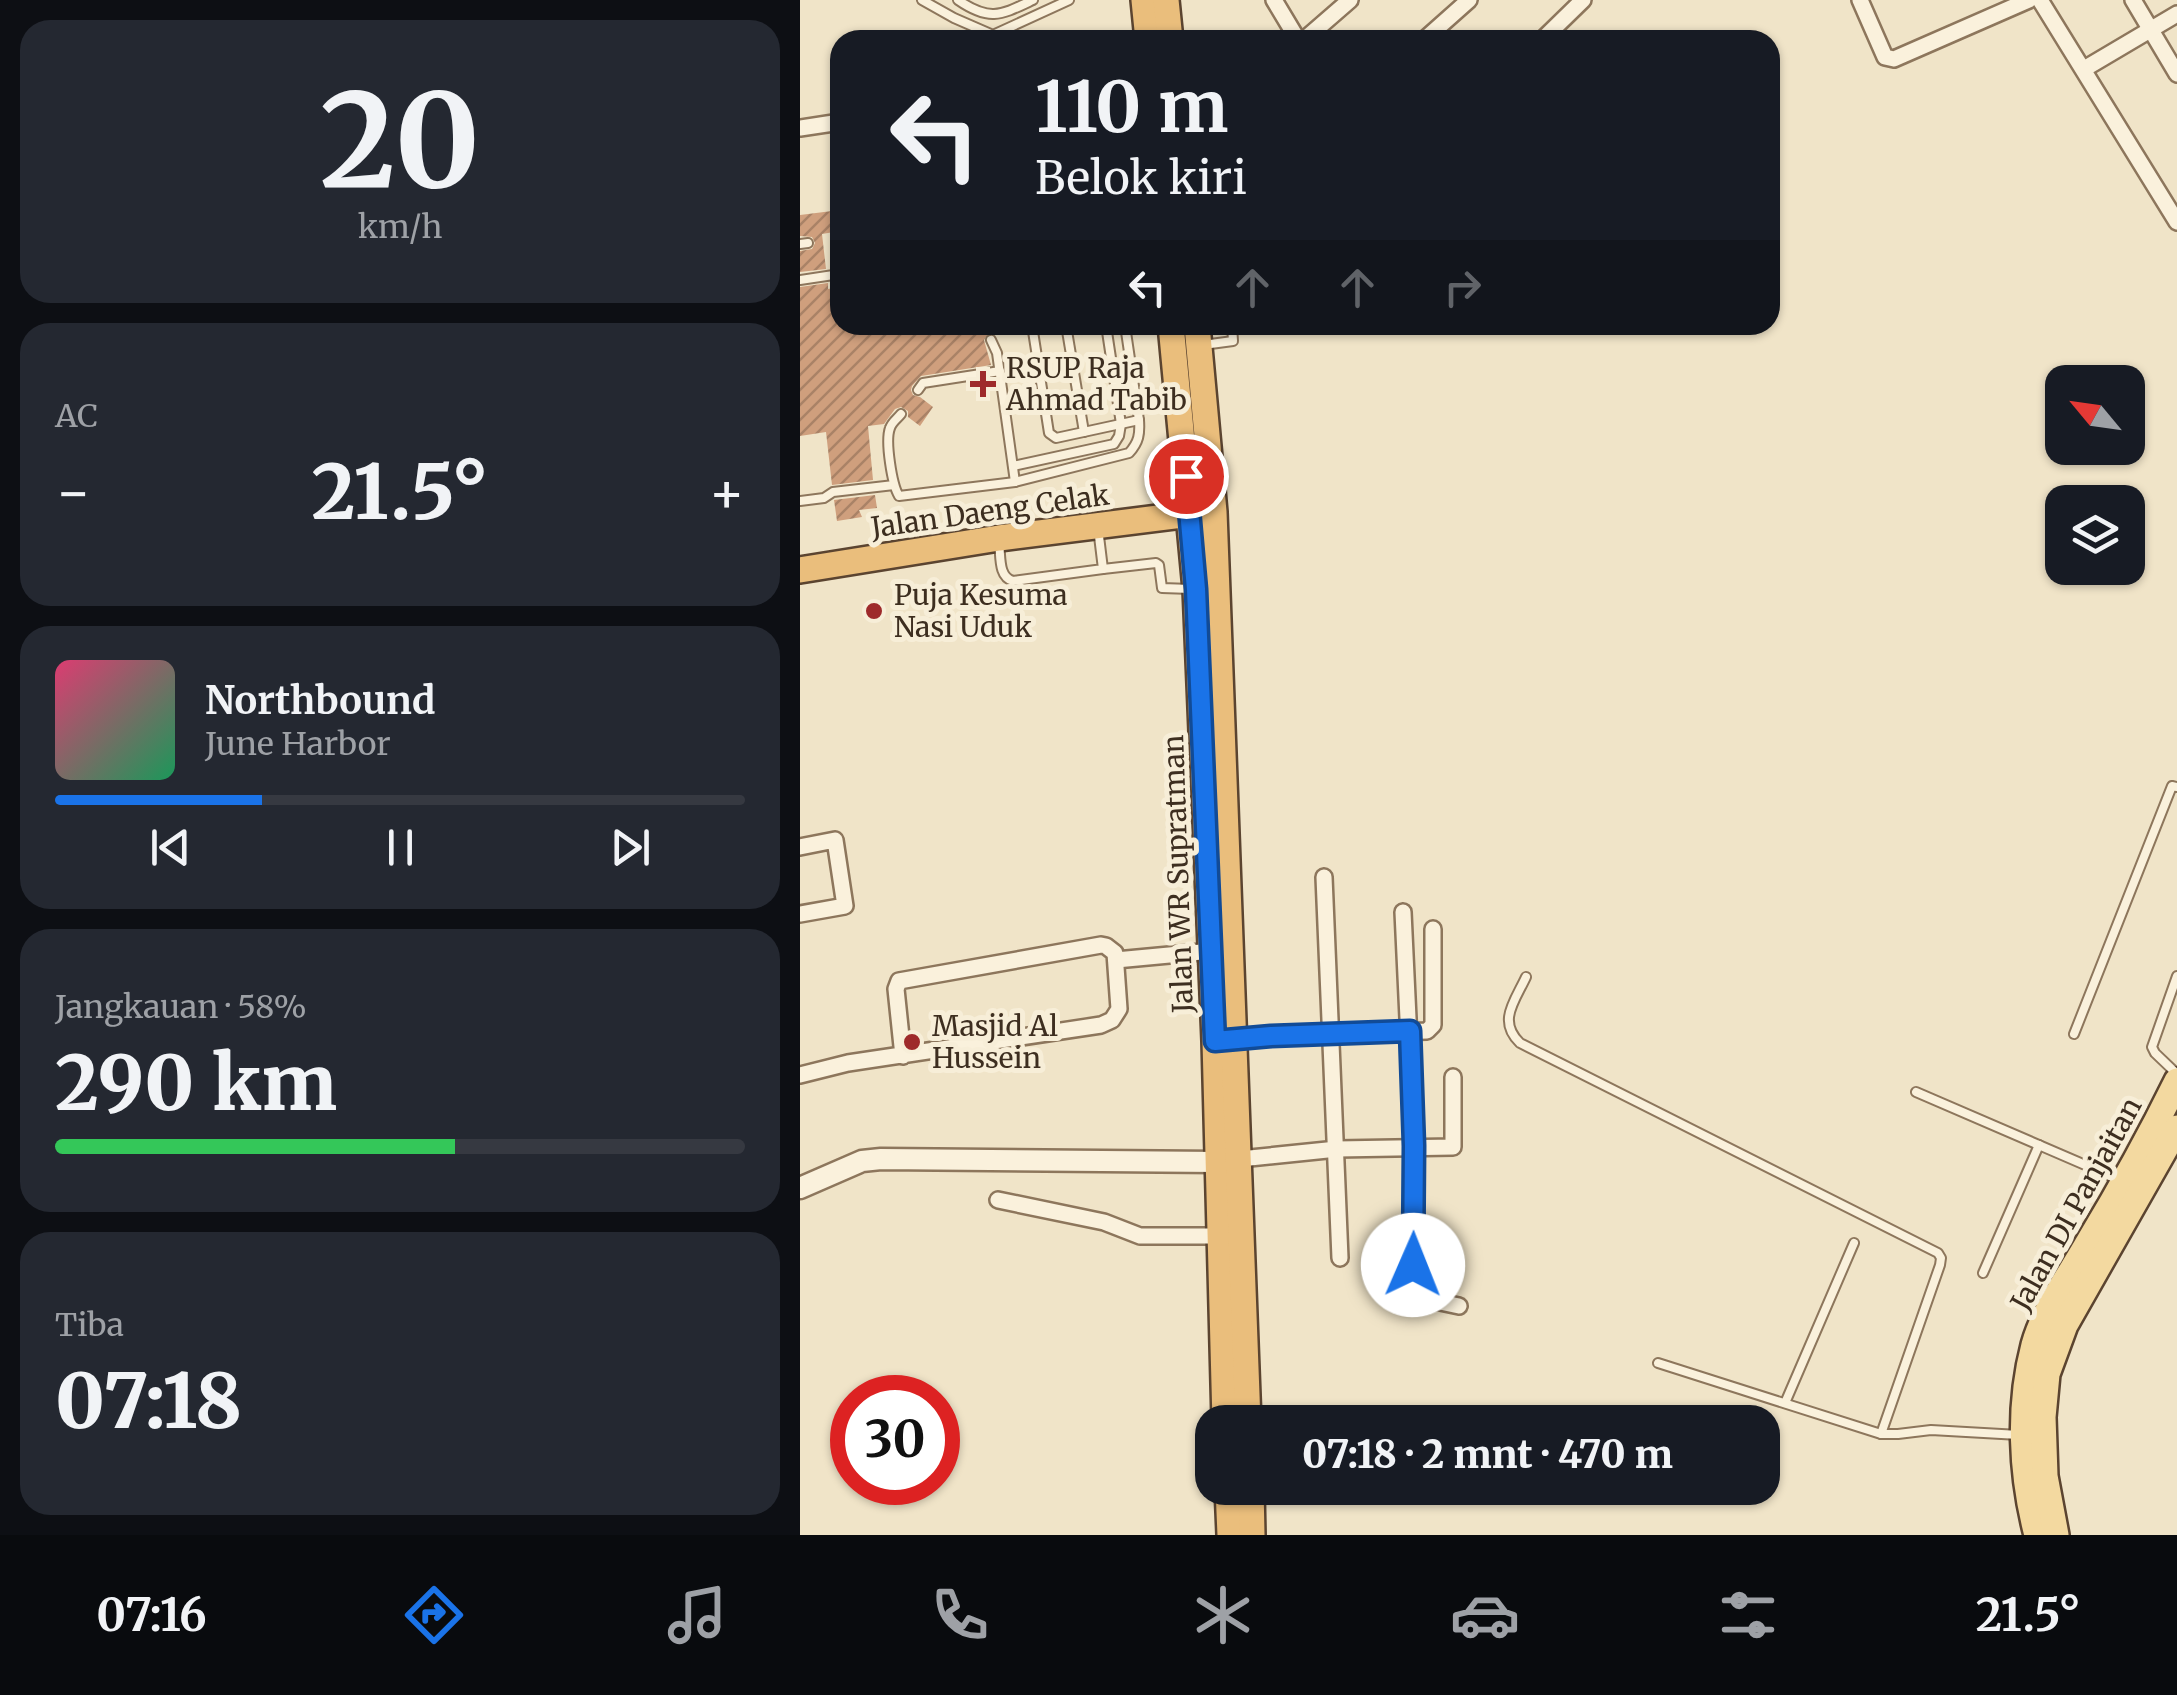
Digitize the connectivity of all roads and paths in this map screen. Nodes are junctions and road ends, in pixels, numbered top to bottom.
1 (922, 0) edge
2 (958, 0) edge
3 (1033, 0) edge
4 (1069, 0) edge
5 (1144, 0) edge
6 (1166, 0) edge
7 (1274, 0) edge
8 (1350, 0) edge
9 (1469, 0) edge
10 (1583, 0) edge
11 (1860, 0) edge
12 (2029, 0) edge
13 (2040, 0) edge
14 (2133, 0) edge
15 (2177, 14) edge
16 (2150, 29) junction
17 (982, 30) edge
18 (1004, 30) edge
19 (1147, 30) edge
20 (1169, 30) edge
21 (1294, 30) edge
22 (1313, 30) edge
23 (1435, 30) edge
24 (1552, 30) edge
25 (2084, 69) junction
26 (2177, 74) edge
27 (830, 124) edge
28 (800, 128) edge
29 (2177, 222) edge
30 (830, 276) edge
31 (800, 280) edge
32 (1034, 335) edge
33 (1068, 335) edge
34 (1107, 335) edge
35 (1127, 335) edge
36 (1172, 335) edge
37 (1198, 335) edge
38 (1233, 335) edge
39 (991, 340) dead end
40 (1000, 372) junction
41 (918, 390) dead end
42 (901, 414) dead end
43 (1140, 420) junction
44 (1120, 424) junction
45 (1084, 432) junction
46 (1013, 466) junction
47 (1015, 482) junction
48 (894, 485) junction
49 (800, 501) edge
50 (1190, 514) junction
51 (1098, 524) junction
52 (999, 538) junction
53 (1102, 569) junction
54 (800, 570) edge
55 (1196, 589) junction
56 (2177, 774) edge
57 (2175, 786) edge
58 (800, 847) edge
59 (1324, 877) dead end
60 (1402, 912) dead end
61 (800, 914) edge
62 (1433, 929) dead end
63 (1212, 950) junction
64 (1116, 960) junction
65 (2177, 976) edge
66 (1526, 977) dead end
67 (1410, 1031) junction
68 (1331, 1033) junction
69 (2074, 1034) dead end
70 (1225, 1040) junction
71 (903, 1056) junction
72 (800, 1075) edge
73 (1452, 1077) dead end
74 (2177, 1078) edge
75 (1916, 1092) dead end
76 (2177, 1128) edge
77 (2039, 1145) junction
78 (1414, 1146) junction
79 (1336, 1150) junction
80 (1228, 1160) junction
81 (2124, 1182) junction
82 (800, 1188) edge
83 (998, 1200) dead end
84 (1221, 1236) junction
85 (1854, 1244) dead end
86 (1340, 1258) dead end
87 (1984, 1273) dead end
88 (1459, 1306) dead end
89 (1658, 1363) dead end
90 (1786, 1403) junction
91 (1225, 1405) edge
92 (1247, 1405) edge
93 (1881, 1434) junction
94 (2024, 1435) junction
95 (1229, 1505) edge
96 (1251, 1505) edge
97 (1230, 1535) edge
98 (1252, 1535) edge
99 (2037, 1535) edge
100 (2056, 1535) edge

1 - 17 lane
2 - 3 lane
4 - 18 lane
5 - 19 highway
6 - 20 highway
7 - 21 street
8 - 22 street
9 - 23 street
10 - 24 street
11 - 12 street
13 - 25 street
14 - 16 street
15 - 16 street
16 - 25 street
16 - 26 street
25 - 29 street
27 - 28 street
30 - 31 lane
32 - 45 lane
33 - 45 lane
34 - 44 lane
35 - 43 lane
36 - 50 highway, Jalan WR Supratman
37 - 38 lane
37 - 70 highway, Jalan WR Supratman
39 - 40 lane
40 - 41 lane
40 - 46 lane
42 - 48 lane
43 - 44 lane
43 - 47 lane
44 - 45 lane
44 - 46 lane
46 - 47 lane
47 - 48 lane
48 - 49 lane
50 - 51 highway, Jalan Daeng Celak
50 - 55 highway, Jalan WR Supratman
51 - 52 highway, Jalan Daeng Celak
51 - 53 lane
52 - 53 lane
52 - 54 highway, Jalan Daeng Celak
53 - 55 lane
55 - 63 highway, Jalan WR Supratman
56 - 57 lane
57 - 69 lane
58 - 61 street
59 - 68 street
60 - 67 street
62 - 67 street
63 - 64 street
63 - 70 highway, Jalan WR Supratman
64 - 71 street
64 - 71 street
65 - 74 lane
66 - 93 lane
67 - 68 street
67 - 78 street
68 - 70 street
68 - 79 street
70 - 80 highway, Jalan WR Supratman
71 - 72 street
73 - 78 street
74 - 81 main road, Jalan DI Panjaitan
75 - 77 lane
76 - 100 main road, Jalan DI Panjaitan
77 - 81 lane
77 - 87 lane
78 - 79 street
78 - 88 street
79 - 80 street
79 - 86 street
80 - 82 street
80 - 84 highway, Jalan WR Supratman
80 - 92 highway, Jalan WR Supratman
81 - 94 main road, Jalan DI Panjaitan
83 - 84 street
84 - 91 highway, Jalan WR Supratman
85 - 90 lane
89 - 90 lane
90 - 93 lane
93 - 94 lane
94 - 99 main road, Jalan DI Panjaitan
95 - 97 highway
96 - 98 highway

